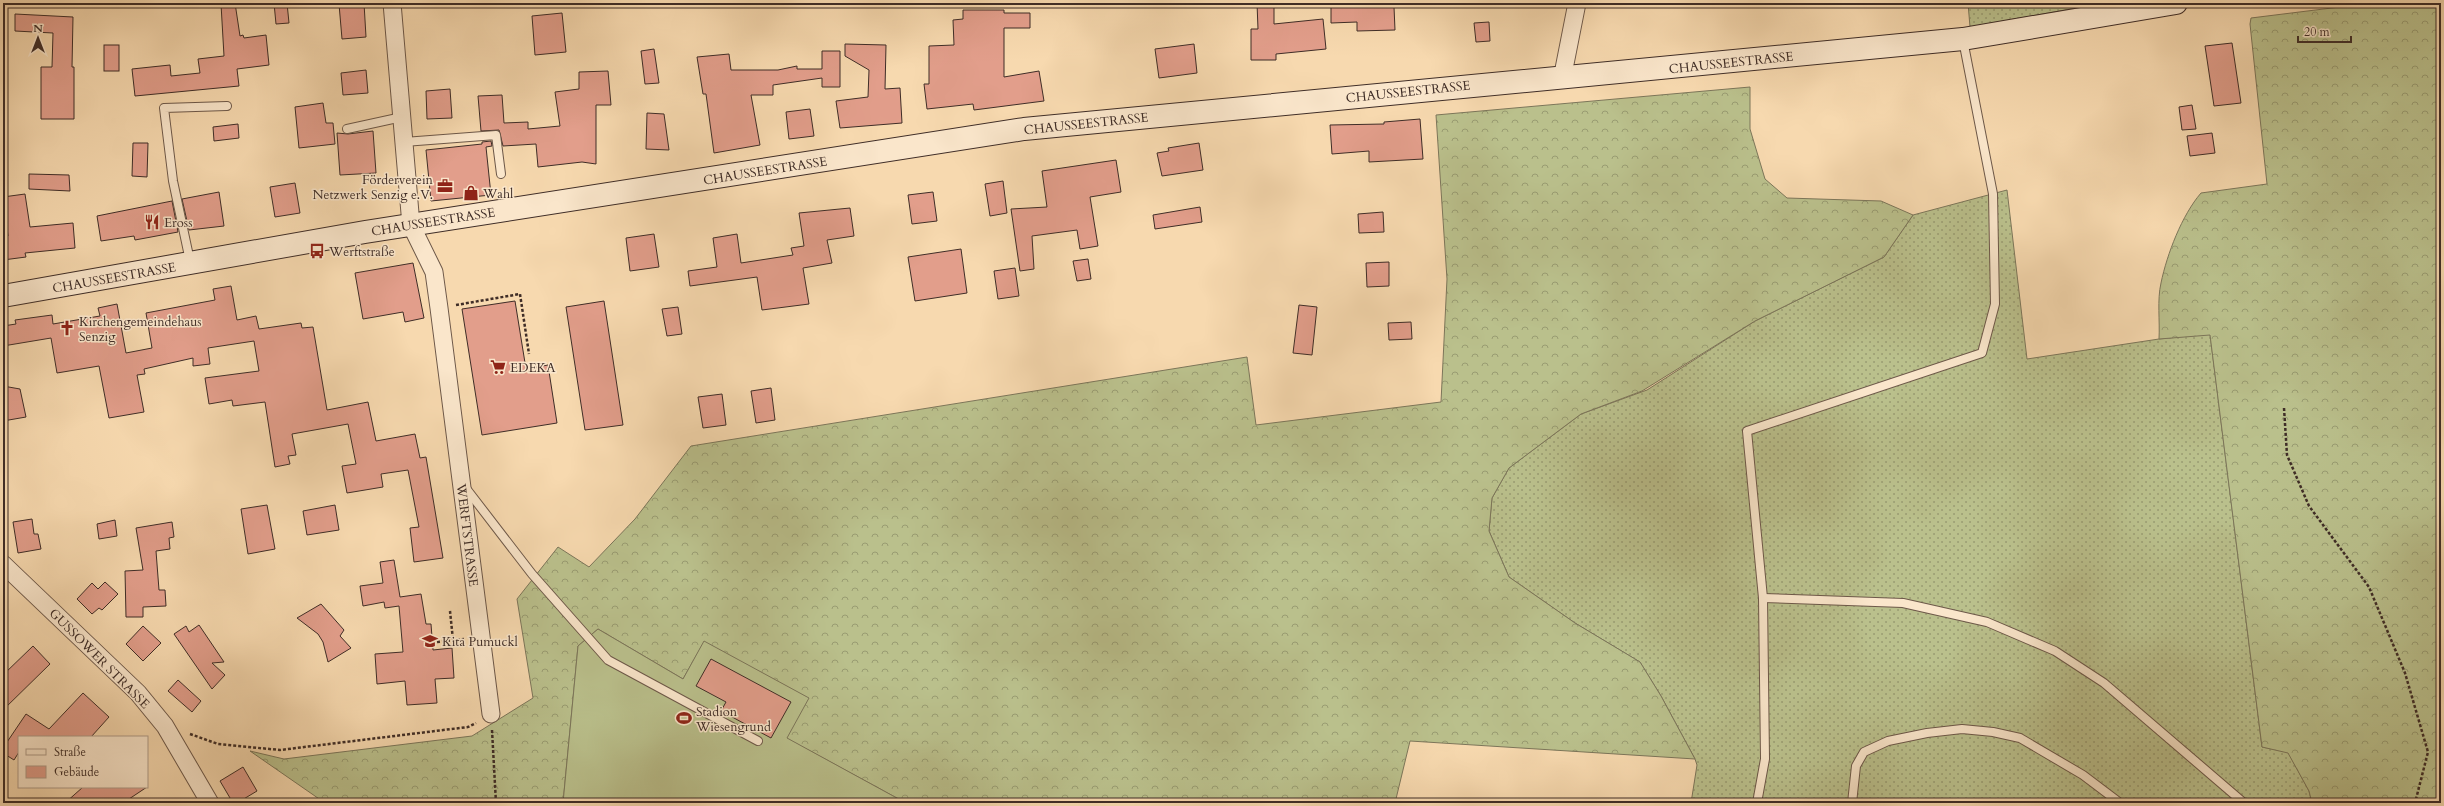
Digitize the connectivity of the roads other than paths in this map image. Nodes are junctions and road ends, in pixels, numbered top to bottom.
1 (392, 3) edge
2 (1577, 3) edge
3 (2176, 3) edge
4 (1963, 40) junction
5 (1562, 79) junction
6 (227, 106) dead end
7 (402, 117) junction
8 (347, 129) dead end
9 (404, 142) junction
10 (501, 174) dead end
11 (411, 225) junction
12 (191, 263) junction
13 (3, 296) edge
14 (461, 482) junction
15 (3, 564) edge
16 (1763, 598) junction
17 (492, 714) road end
18 (758, 741) dead end
19 (210, 803) edge
20 (1757, 803) edge
21 (1852, 803) edge
22 (2120, 803) edge
23 (2244, 803) edge

1 - 7 street, WERFTSTRASSE
2 - 5 street
3 - 4 main road, CHAUSSEESTRASSE
4 - 5 main road, CHAUSSEESTRASSE
4 - 16 lane
5 - 11 main road, CHAUSSEESTRASSE
6 - 12 lane
7 - 8 lane
7 - 9 street, WERFTSTRASSE
9 - 10 lane
9 - 11 street, WERFTSTRASSE
11 - 12 main road, CHAUSSEESTRASSE
11 - 14 street, WERFTSTRASSE
12 - 13 main road, CHAUSSEESTRASSE
14 - 17 street, WERFTSTRASSE
14 - 18 lane
15 - 19 street, GUSSOWER STRASSE
16 - 20 lane
16 - 23 lane
21 - 22 lane

